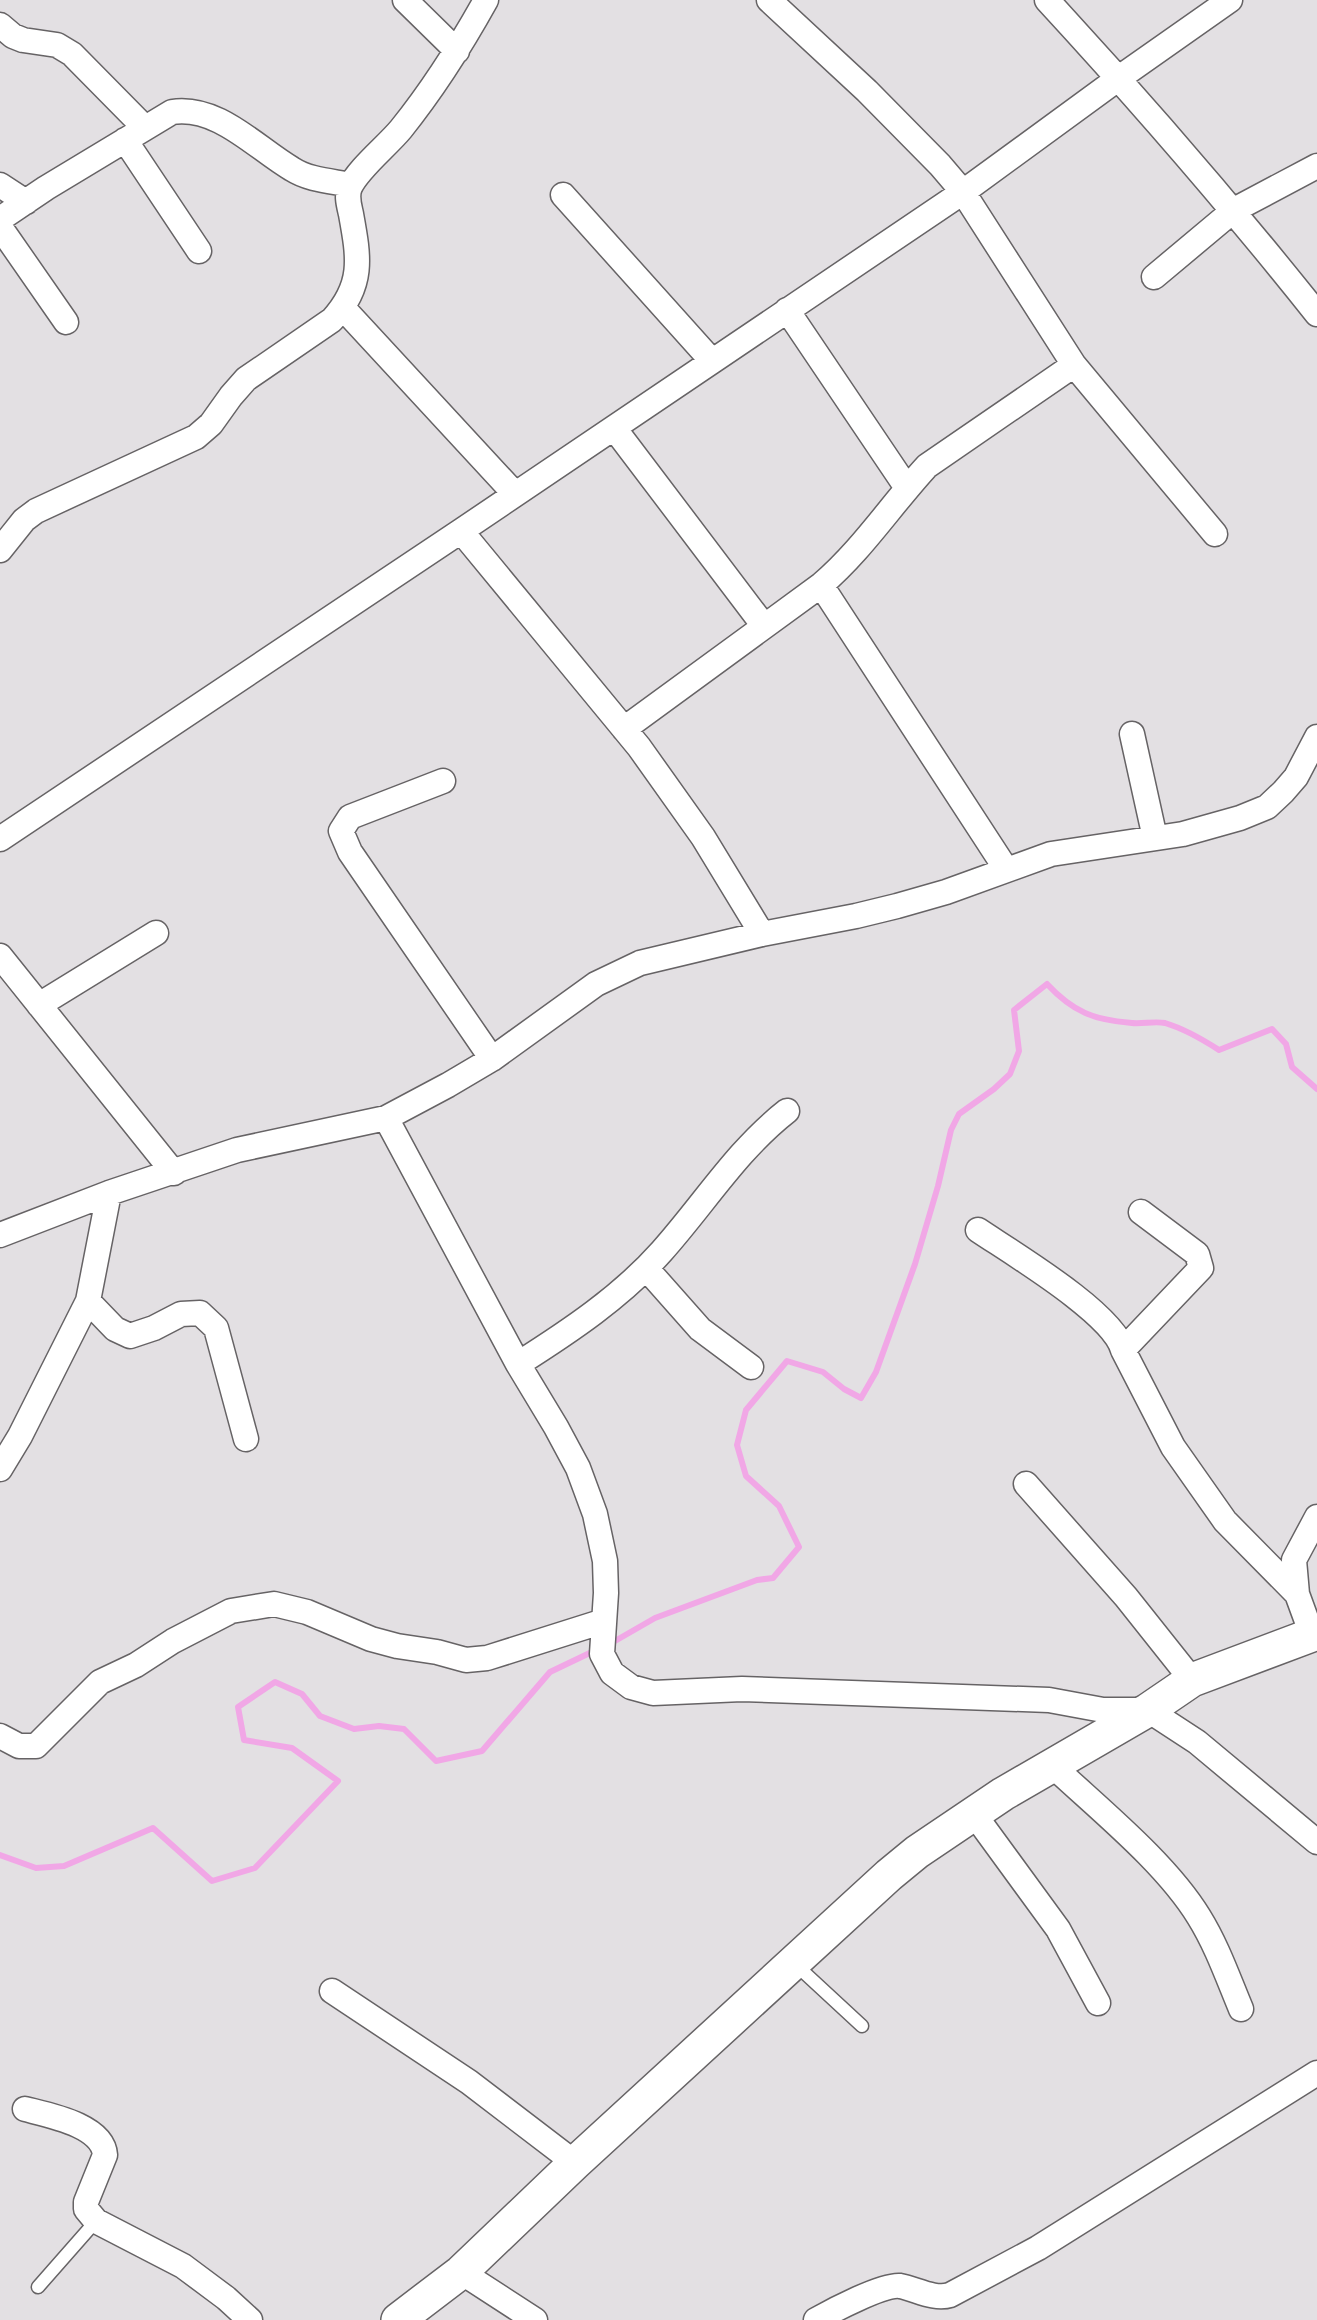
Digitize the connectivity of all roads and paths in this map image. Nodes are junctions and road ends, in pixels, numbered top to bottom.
1 (405, 0) edge
2 (486, 0) edge
3 (769, 0) edge
4 (1047, 0) edge
5 (1230, 0) edge
6 (0, 25) edge
7 (457, 51) junction
8 (1119, 78) junction
9 (135, 134) junction
10 (1317, 166) edge
11 (0, 184) edge
12 (351, 185) junction
13 (963, 192) junction
14 (563, 195) dead end
15 (26, 202) junction
16 (1234, 210) junction
17 (0, 219) edge
18 (0, 227) edge
19 (199, 251) dead end
20 (1154, 277) dead end
21 (343, 308) junction
22 (787, 310) junction
23 (1317, 314) edge
24 (66, 322) dead end
25 (712, 361) junction
26 (1074, 365) junction
27 (614, 428) junction
28 (907, 488) junction
29 (514, 494) junction
30 (461, 531) junction
31 (1215, 534) dead end
32 (0, 549) edge
33 (821, 585) junction
34 (764, 626) junction
35 (624, 729) junction
36 (1132, 734) dead end
37 (1317, 737) edge
38 (443, 781) dead end
39 (1155, 838) junction
40 (0, 839) edge
41 (1006, 869) junction
42 (156, 933) dead end
43 (762, 934) junction
44 (0, 956) edge
45 (39, 1005) junction
46 (492, 1059) junction
47 (787, 1111) dead end
48 (386, 1118) junction
49 (174, 1173) junction
50 (110, 1193) junction
51 (1141, 1212) dead end
52 (978, 1230) dead end
53 (0, 1235) edge
54 (646, 1268) junction
55 (88, 1300) junction
56 (1123, 1350) junction
57 (518, 1364) junction
58 (751, 1367) dead end
59 (246, 1439) dead end
60 (0, 1469) edge
61 (1026, 1484) dead end
62 (1317, 1517) edge
63 (1296, 1594) junction
64 (604, 1621) junction
65 (1314, 1634) edge
66 (1192, 1680) junction
67 (1148, 1710) junction
68 (0, 1736) edge
69 (1053, 1766) junction
70 (974, 1814) junction
71 (1317, 1842) edge
72 (794, 1963) junction
73 (332, 1991) dead end
74 (1098, 2003) dead end
75 (1241, 2009) dead end
76 (862, 2026) dead end
77 (1317, 2073) edge
78 (25, 2109) dead end
79 (575, 2163) junction
80 (96, 2221) junction
81 (461, 2272) junction
82 (38, 2287) dead end
83 (250, 2320) edge
84 (398, 2320) edge
85 (535, 2320) edge
86 (816, 2320) edge

1 - 7 street
2 - 7 street
3 - 13 street
4 - 8 street
5 - 8 street
6 - 9 street
7 - 12 street
8 - 13 street
8 - 16 street
9 - 12 street
9 - 15 street
9 - 19 street
10 - 16 street
11 - 15 street
12 - 21 street
13 - 22 street
13 - 26 street
14 - 25 street
15 - 17 street
16 - 20 street
16 - 23 street
18 - 24 street
21 - 29 street
21 - 32 street
22 - 25 street
22 - 28 street
25 - 27 street
26 - 28 street
26 - 31 street
27 - 29 street
27 - 34 street
28 - 33 street
29 - 30 street
30 - 35 street
30 - 40 street
33 - 34 street
33 - 41 street
34 - 35 street
35 - 43 street
36 - 39 street
37 - 39 street
38 - 46 street
39 - 41 street
41 - 43 street
42 - 45 street
43 - 46 street
44 - 45 street
45 - 49 street
46 - 48 street
47 - 54 street
48 - 49 street
48 - 57 street
49 - 50 street
50 - 53 street
50 - 55 street
51 - 56 street
52 - 56 street
54 - 57 street
54 - 58 street
55 - 59 street
55 - 60 street
56 - 63 street
57 - 64 street
61 - 66 street
62 - 63 street
63 - 65 street
64 - 67 street
64 - 68 street
65 - 66 street
66 - 67 street
67 - 69 street
67 - 71 street
69 - 70 street
69 - 75 street
70 - 72 street
70 - 74 street
72 - 76 lane
72 - 79 street
73 - 79 street
77 - 86 street
78 - 80 street
79 - 81 street
80 - 82 lane
80 - 83 street
81 - 84 street
81 - 85 street

